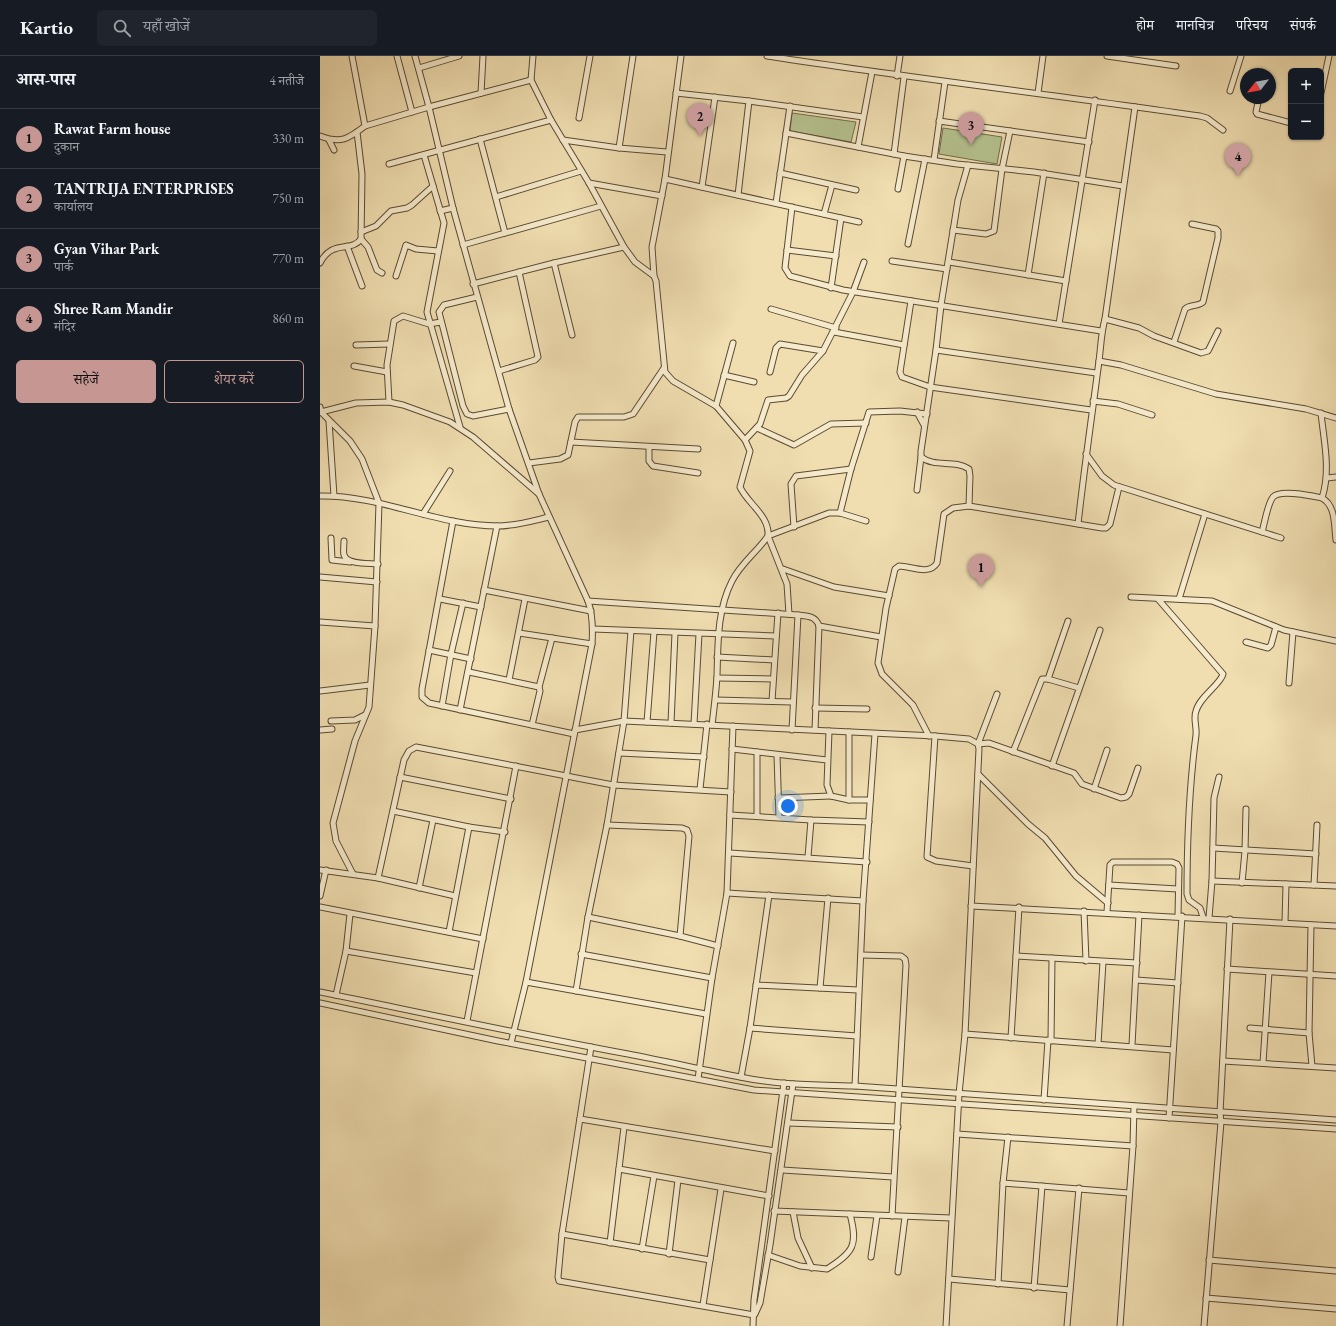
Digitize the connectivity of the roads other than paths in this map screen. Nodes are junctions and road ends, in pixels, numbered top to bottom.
1 (352, 56) edge
2 (397, 56) edge
3 (415, 56) edge
4 (459, 56) edge
5 (483, 56) edge
6 (532, 56) edge
7 (590, 56) edge
8 (633, 56) edge
9 (681, 56) edge
10 (768, 56) edge
11 (900, 56) edge
12 (1043, 56) edge
13 (1107, 56) edge
14 (1241, 56) edge
15 (1329, 56) edge
16 (1176, 66) dead end
17 (419, 68) junction
18 (872, 72) junction
19 (898, 76) junction
20 (904, 77) junction
21 (1324, 79) edge
22 (531, 80) junction
23 (945, 82) junction
24 (1230, 91) dead end
25 (481, 93) junction
26 (676, 93) junction
27 (1038, 93) junction
28 (714, 97) junction
29 (1094, 100) junction
30 (749, 101) junction
31 (1258, 104) edge
32 (790, 106) junction
33 (430, 107) junction
34 (1135, 107) junction
35 (413, 111) junction
36 (863, 117) junction
37 (579, 118) dead end
38 (551, 120) junction
39 (939, 121) junction
40 (1288, 122) edge
41 (365, 126) junction
42 (1223, 130) dead end
43 (1010, 131) junction
44 (357, 132) junction
45 (786, 133) junction
46 (320, 136) edge
47 (329, 140) junction
48 (480, 140) junction
49 (564, 140) junction
50 (1089, 142) junction
51 (858, 147) junction
52 (619, 148) junction
53 (334, 150) dead end
54 (440, 151) junction
55 (667, 152) junction
56 (894, 154) junction
57 (425, 155) junction
58 (904, 156) junction
59 (925, 159) junction
60 (934, 160) junction
61 (389, 164) dead end
62 (968, 165) junction
63 (1002, 169) junction
64 (581, 171) junction
65 (780, 173) junction
66 (1044, 174) junction
67 (665, 179) junction
68 (1083, 180) junction
69 (589, 183) junction
70 (832, 185) junction
71 (433, 186) junction
72 (1123, 186) junction
73 (702, 187) junction
74 (898, 189) dead end
75 (856, 190) dead end
76 (738, 195) junction
77 (662, 196) junction
78 (496, 197) junction
79 (776, 203) junction
80 (601, 206) junction
81 (792, 207) junction
82 (451, 208) junction
83 (441, 211) junction
84 (824, 214) junction
85 (841, 218) junction
86 (859, 222) dead end
87 (1192, 224) dead end
88 (953, 230) junction
89 (361, 232) junction
90 (505, 233) junction
91 (362, 239) junction
92 (908, 244) dead end
93 (463, 245) junction
94 (347, 246) junction
95 (624, 246) junction
96 (787, 250) junction
97 (438, 251) junction
98 (836, 256) junction
99 (892, 260) dead end
100 (864, 262) dead end
101 (949, 262) junction
102 (320, 263) edge
103 (554, 263) junction
104 (947, 269) junction
105 (519, 272) junction
106 (382, 273) dead end
107 (1028, 275) junction
108 (396, 276) dead end
109 (654, 276) junction
110 (1066, 282) junction
111 (473, 284) junction
112 (362, 286) dead end
113 (831, 288) junction
114 (853, 292) junction
115 (477, 297) junction
116 (911, 301) junction
117 (941, 305) junction
118 (772, 308) dead end
119 (1105, 319) junction
120 (435, 323) junction
121 (1059, 324) junction
122 (835, 330) junction
123 (1101, 331) junction
124 (1218, 331) dead end
125 (572, 335) dead end
126 (1174, 342) junction
127 (733, 343) dead end
128 (389, 344) junction
129 (356, 345) dead end
130 (904, 345) junction
131 (936, 350) junction
132 (823, 351) junction
133 (1099, 361) junction
134 (354, 366) dead end
135 (664, 368) junction
136 (499, 371) junction
137 (387, 372) junction
138 (770, 372) dead end
139 (1096, 372) junction
140 (724, 375) junction
141 (754, 382) dead end
142 (930, 387) junction
143 (1093, 401) junction
144 (389, 402) junction
145 (716, 406) junction
146 (508, 409) junction
147 (320, 410) edge
148 (1091, 410) junction
149 (917, 412) junction
150 (1321, 413) junction
151 (927, 414) junction
152 (1152, 414) dead end
153 (1336, 418) edge
154 (330, 420) junction
155 (866, 423) junction
156 (924, 426) junction
157 (460, 427) junction
158 (757, 428) junction
159 (745, 440) junction
160 (571, 442) junction
161 (649, 447) junction
162 (698, 449) dead end
163 (1086, 454) junction
164 (921, 457) junction
165 (529, 463) junction
166 (851, 469) junction
167 (450, 471) dead end
168 (698, 473) dead end
169 (1336, 477) edge
170 (1327, 478) junction
171 (1119, 487) junction
172 (917, 490) dead end
173 (539, 494) junction
174 (320, 496) edge
175 (334, 496) junction
176 (1322, 498) junction
177 (379, 503) junction
178 (968, 506) junction
179 (1335, 513) edge
180 (423, 514) junction
181 (840, 514) junction
182 (1205, 514) junction
183 (549, 517) junction
184 (453, 520) junction
185 (866, 521) dead end
186 (1078, 524) junction
187 (497, 526) junction
188 (794, 527) junction
189 (1262, 532) junction
190 (768, 536) junction
191 (331, 538) dead end
192 (1281, 538) dead end
193 (1336, 540) edge
194 (344, 541) dead end
195 (351, 562) junction
196 (378, 564) junction
197 (783, 569) junction
198 (320, 577) edge
199 (377, 582) junction
200 (484, 590) junction
201 (889, 596) junction
202 (1131, 597) dead end
203 (440, 599) junction
204 (525, 599) junction
205 (1158, 599) junction
206 (1179, 599) junction
207 (588, 601) junction
208 (463, 603) junction
209 (481, 607) junction
210 (722, 610) junction
211 (591, 611) junction
212 (778, 613) junction
213 (789, 614) junction
214 (798, 615) junction
215 (1068, 621) dead end
216 (320, 622) edge
217 (376, 626) junction
218 (819, 626) junction
219 (1276, 627) junction
220 (593, 629) junction
221 (631, 630) junction
222 (1100, 630) dead end
223 (654, 632) junction
224 (1293, 632) junction
225 (519, 633) junction
226 (675, 633) junction
227 (719, 633) junction
228 (699, 634) junction
229 (776, 636) junction
230 (881, 637) junction
231 (552, 638) junction
232 (1336, 640) edge
233 (1246, 642) dead end
234 (592, 644) junction
235 (429, 650) junction
236 (451, 654) junction
237 (718, 657) junction
238 (471, 659) junction
239 (774, 660) junction
240 (469, 672) junction
241 (717, 678) junction
242 (1048, 678) junction
243 (773, 679) junction
244 (509, 680) junction
245 (1289, 683) dead end
246 (370, 685) junction
247 (539, 686) junction
248 (1079, 688) junction
249 (320, 691) edge
250 (998, 694) dead end
251 (716, 700) junction
252 (772, 701) junction
253 (793, 702) junction
254 (442, 706) junction
255 (815, 708) junction
256 (867, 709) dead end
257 (460, 710) junction
258 (365, 715) junction
259 (624, 721) junction
260 (331, 722) dead end
261 (647, 722) junction
262 (671, 723) junction
263 (694, 724) junction
264 (532, 725) junction
265 (710, 725) junction
266 (733, 726) junction
267 (332, 729) dead end
268 (320, 730) edge
269 (792, 730) junction
270 (815, 730) junction
271 (829, 731) junction
272 (575, 732) junction
273 (849, 732) junction
274 (875, 734) junction
275 (929, 736) junction
276 (935, 736) junction
277 (978, 744) junction
278 (732, 749) junction
279 (1107, 750) dead end
280 (757, 752) junction
281 (1013, 752) junction
282 (619, 753) junction
283 (777, 754) junction
284 (704, 757) junction
285 (827, 760) junction
286 (516, 766) junction
287 (1052, 766) junction
288 (1138, 768) dead end
289 (978, 774) junction
290 (565, 775) junction
291 (400, 777) junction
292 (1219, 777) dead end
293 (614, 785) junction
294 (700, 789) junction
295 (1094, 789) junction
296 (731, 792) junction
297 (831, 796) junction
298 (778, 798) junction
299 (511, 799) junction
300 (849, 800) junction
301 (870, 800) junction
302 (1246, 809) dead end
303 (393, 811) junction
304 (730, 815) junction
305 (757, 816) junction
306 (779, 817) junction
307 (433, 820) junction
308 (811, 820) junction
309 (869, 822) junction
310 (608, 825) junction
311 (1317, 825) dead end
312 (469, 827) junction
313 (504, 832) junction
314 (1213, 848) junction
315 (1245, 851) junction
316 (730, 853) junction
317 (1316, 854) junction
318 (808, 857) junction
319 (867, 862) junction
320 (973, 866) junction
321 (320, 870) edge
322 (326, 870) junction
323 (353, 874) junction
324 (378, 878) junction
325 (1212, 881) junction
326 (1242, 883) junction
327 (1286, 884) junction
328 (1109, 885) junction
329 (1314, 886) junction
330 (1336, 886) edge
331 (419, 888) junction
332 (1178, 889) junction
333 (727, 893) junction
334 (768, 895) junction
335 (320, 896) edge
336 (455, 896) junction
337 (828, 898) junction
338 (864, 901) junction
339 (1108, 903) junction
340 (971, 906) junction
341 (320, 907) edge
342 (1018, 907) junction
343 (1084, 911) junction
344 (1107, 912) junction
345 (350, 914) junction
346 (1139, 915) junction
347 (1180, 916) junction
348 (588, 917) junction
349 (1203, 917) junction
350 (1209, 918) junction
351 (1230, 919) junction
352 (1285, 923) junction
353 (1311, 924) junction
354 (1336, 926) edge
355 (449, 932) junction
356 (680, 936) junction
357 (483, 939) junction
358 (718, 946) junction
359 (346, 951) junction
360 (581, 954) junction
361 (861, 955) junction
362 (1016, 956) junction
363 (1052, 958) junction
364 (1086, 961) junction
365 (1103, 962) junction
366 (1137, 964) junction
367 (1227, 969) junction
368 (1269, 972) junction
369 (476, 974) junction
370 (1310, 975) junction
371 (1336, 976) edge
372 (712, 978) junction
373 (1136, 980) junction
374 (526, 982) junction
375 (1178, 983) junction
376 (756, 986) junction
377 (820, 988) junction
378 (858, 990) junction
379 (320, 992) edge
380 (576, 992) junction
381 (336, 995) junction
382 (320, 1003) edge
383 (706, 1014) junction
384 (467, 1021) junction
385 (750, 1028) junction
386 (1250, 1028) dead end
387 (1266, 1029) junction
388 (514, 1033) junction
389 (1309, 1033) junction
390 (965, 1034) junction
391 (856, 1036) junction
392 (1011, 1038) junction
393 (1049, 1040) junction
394 (511, 1043) junction
395 (1098, 1044) junction
396 (1132, 1046) junction
397 (591, 1047) junction
398 (1173, 1050) junction
399 (590, 1057) junction
400 (1223, 1061) junction
401 (1263, 1064) junction
402 (1312, 1066) junction
403 (699, 1068) junction
404 (1336, 1068) edge
405 (740, 1077) junction
406 (698, 1079) junction
407 (784, 1083) junction
408 (793, 1084) junction
409 (855, 1086) junction
410 (900, 1089) junction
411 (783, 1093) junction
412 (791, 1093) junction
413 (959, 1094) junction
414 (1044, 1100) junction
415 (899, 1101) junction
416 (958, 1105) junction
417 (1134, 1106) junction
418 (1169, 1108) junction
419 (1220, 1113) junction
420 (1134, 1116) junction
421 (1169, 1118) junction
422 (580, 1119) junction
423 (1336, 1120) edge
424 (1222, 1122) junction
425 (788, 1123) junction
426 (624, 1127) junction
427 (898, 1128) junction
428 (1336, 1129) edge
429 (957, 1134) junction
430 (1008, 1137) junction
431 (1133, 1146) junction
432 (775, 1151) junction
433 (619, 1169) junction
434 (782, 1170) junction
435 (654, 1176) junction
436 (893, 1177) junction
437 (678, 1180) junction
438 (1003, 1183) junction
439 (1042, 1186) junction
440 (1079, 1188) junction
441 (721, 1189) junction
442 (1129, 1193) junction
443 (769, 1196) junction
444 (774, 1211) junction
445 (793, 1212) junction
446 (850, 1214) junction
447 (877, 1216) junction
448 (892, 1216) junction
449 (905, 1217) junction
450 (951, 1218) junction
451 (562, 1234) junction
452 (610, 1243) junction
453 (642, 1249) junction
454 (669, 1254) junction
455 (768, 1256) junction
456 (871, 1257) dead end
457 (710, 1260) junction
458 (1209, 1260) junction
459 (812, 1268) junction
460 (1336, 1271) edge
461 (898, 1272) dead end
462 (949, 1279) junction
463 (998, 1284) junction
464 (1034, 1288) junction
465 (1070, 1290) junction
466 (1206, 1298) junction
467 (703, 1305) junction
468 (1336, 1309) edge
469 (754, 1315) junction
470 (753, 1326) edge
471 (946, 1326) edge
472 (1066, 1326) edge
473 (1120, 1326) edge
474 (1204, 1326) edge

1 - 41 street
2 - 35 street
3 - 17 street
4 - 17 street
5 - 25 street
6 - 22 street
7 - 37 street
8 - 52 street
9 - 26 street
10 - 18 street
11 - 19 street
12 - 27 street
13 - 16 street
14 - 24 street
15 - 21 street
17 - 33 street
18 - 19 street
18 - 36 street
19 - 20 street
20 - 23 street
20 - 56 street
22 - 25 street
22 - 38 street
23 - 27 street
23 - 39 street
25 - 33 street
26 - 28 street
26 - 55 street
27 - 29 street
28 - 30 street
28 - 73 street
29 - 34 street
29 - 50 street
30 - 32 street
30 - 76 street
31 - 40 street
32 - 36 street
32 - 45 street
33 - 35 street
33 - 54 street
34 - 42 street
34 - 72 street
35 - 41 street
36 - 51 street
38 - 48 street
38 - 49 street
39 - 43 street
39 - 60 street
41 - 44 street
43 - 50 street
43 - 63 street
44 - 47 street
44 - 89 street
45 - 51 street
45 - 65 street
46 - 47 street
47 - 53 street
48 - 54 street
48 - 78 street
49 - 52 street
49 - 64 street
50 - 68 street
51 - 56 street
52 - 55 street
54 - 57 street
54 - 82 street
55 - 67 street
56 - 58 street
57 - 61 street
57 - 71 street
58 - 59 street
58 - 74 street
59 - 60 street
59 - 92 street
60 - 62 street
62 - 63 street
62 - 88 street
63 - 66 street
63 - 88 street
64 - 69 street
64 - 78 street
65 - 70 street
65 - 79 street
66 - 68 street
66 - 107 street
67 - 73 street
67 - 77 street
68 - 72 street
68 - 110 street
69 - 77 street
69 - 80 street
70 - 75 street
70 - 84 street
71 - 83 street
71 - 89 street
72 - 119 street
73 - 76 street
76 - 79 street
77 - 109 street
78 - 90 street
79 - 81 street
80 - 90 street
80 - 95 street
81 - 84 street
81 - 96 street
82 - 83 street
82 - 93 street
83 - 97 street
84 - 85 street
85 - 86 street
85 - 98 street
87 - 126 street
88 - 101 street
89 - 91 street
90 - 93 street
91 - 94 street
91 - 106 street
93 - 111 street
94 - 102 street
94 - 112 street
95 - 103 street
95 - 109 street
96 - 98 street
96 - 113 street
97 - 108 street
97 - 120 street
98 - 113 street
99 - 104 street
100 - 114 street
101 - 104 street
101 - 107 street
103 - 105 street
103 - 125 street
104 - 117 street
105 - 111 street
105 - 136 street
107 - 110 street
109 - 135 street
110 - 121 street
111 - 115 street
113 - 114 street
114 - 116 street
114 - 122 street
115 - 120 street
115 - 136 street
116 - 117 street
116 - 130 street
117 - 121 street
117 - 131 street
118 - 122 street
119 - 123 street
119 - 126 street
120 - 128 street
120 - 146 street
120 - 157 street
121 - 123 street
122 - 130 street
122 - 132 street
123 - 133 street
124 - 126 street
127 - 140 street
128 - 129 street
128 - 137 street
130 - 142 street
131 - 139 street
131 - 142 street
132 - 138 street
132 - 158 street
133 - 139 street
133 - 150 street
134 - 137 street
135 - 145 street
135 - 160 street
136 - 146 street
137 - 144 street
139 - 143 street
140 - 141 street
140 - 145 street
142 - 148 street
142 - 151 street
143 - 148 street
143 - 152 street
144 - 147 street
144 - 157 street
145 - 159 street
146 - 165 street
147 - 154 street
148 - 163 street
149 - 151 street
149 - 155 street
149 - 156 street
150 - 153 street
150 - 170 street
151 - 156 street
154 - 175 street
154 - 177 street
155 - 158 street
155 - 166 street
156 - 164 street
157 - 173 street
158 - 159 street
159 - 190 street
160 - 161 street
160 - 165 street
161 - 162 street
161 - 168 street
163 - 171 street
163 - 186 street
164 - 172 street
164 - 178 street
165 - 173 street
166 - 181 street
166 - 188 street
167 - 180 street
169 - 170 street
170 - 176 street
171 - 182 street
171 - 186 street
173 - 183 street
174 - 175 street
175 - 177 street
176 - 179 street
176 - 189 street
177 - 180 street
177 - 196 street
178 - 186 street
178 - 201 street
179 - 193 street
180 - 184 street
181 - 185 street
181 - 188 street
182 - 189 street
182 - 206 street
183 - 187 street
183 - 207 street
184 - 187 street
184 - 203 street
187 - 200 street
188 - 190 street
189 - 192 street
190 - 197 street
190 - 210 street
191 - 195 street
194 - 195 street
195 - 196 street
196 - 199 street
197 - 201 street
197 - 213 street
198 - 199 street
199 - 217 street
200 - 204 street
200 - 209 street
201 - 230 street
202 - 205 street
203 - 208 street
203 - 235 street
204 - 211 street
204 - 225 street
205 - 206 street
205 - 349 street
206 - 219 street
207 - 210 street
207 - 211 street
208 - 209 street
208 - 236 street
209 - 238 street
210 - 212 street
210 - 227 street
211 - 220 street
212 - 213 street
212 - 229 street
213 - 214 street
214 - 218 street
214 - 253 street
215 - 242 street
216 - 217 street
217 - 246 street
218 - 230 street
218 - 255 street
219 - 224 street
219 - 233 street
220 - 221 street
220 - 234 street
221 - 223 street
221 - 259 street
222 - 248 street
223 - 226 street
223 - 261 street
224 - 232 street
224 - 245 street
225 - 231 street
225 - 244 street
226 - 228 street
226 - 262 street
227 - 228 street
227 - 229 street
227 - 237 street
228 - 263 street
229 - 239 street
230 - 275 street
231 - 234 street
231 - 247 street
234 - 272 street
235 - 236 street
235 - 254 street
236 - 238 street
236 - 254 street
237 - 239 street
237 - 241 street
238 - 240 street
239 - 243 street
240 - 244 street
240 - 257 street
241 - 243 street
241 - 251 street
242 - 248 street
242 - 281 street
243 - 252 street
244 - 247 street
246 - 249 street
246 - 258 street
247 - 264 street
248 - 287 street
250 - 277 street
251 - 252 street
251 - 265 street
252 - 253 street
253 - 269 street
254 - 257 street
255 - 256 street
255 - 270 street
257 - 264 street
258 - 260 street
258 - 323 street
259 - 261 street
259 - 272 street
259 - 282 street
261 - 262 street
262 - 263 street
263 - 265 street
264 - 272 street
265 - 266 street
265 - 284 street
266 - 269 street
266 - 278 street
267 - 268 street
269 - 270 street
270 - 271 street
271 - 273 street
271 - 285 street
272 - 290 street
273 - 274 street
273 - 300 street
274 - 275 street
274 - 301 street
275 - 276 street
276 - 277 street
276 - 320 street
277 - 281 street
277 - 289 street
278 - 280 street
278 - 296 street
279 - 295 street
280 - 283 street
280 - 305 street
281 - 287 street
282 - 284 street
282 - 293 street
283 - 285 street
283 - 298 street
284 - 294 street
285 - 297 street
286 - 290 street
286 - 291 street
286 - 299 street
287 - 295 street
288 - 295 street
289 - 320 street
289 - 339 street
290 - 293 street
290 - 374 street
291 - 299 street
291 - 303 street
292 - 314 street
293 - 294 street
293 - 310 street
294 - 296 street
296 - 304 street
297 - 298 street
297 - 300 street
298 - 306 street
299 - 313 street
300 - 301 street
301 - 309 street
302 - 315 street
303 - 307 street
303 - 324 street
304 - 305 street
304 - 316 street
305 - 306 street
306 - 308 street
307 - 312 street
307 - 331 street
308 - 309 street
308 - 318 street
309 - 319 street
310 - 348 street
310 - 356 street
311 - 317 street
312 - 313 street
312 - 336 street
313 - 357 street
314 - 315 street
314 - 325 street
315 - 317 street
315 - 326 street
316 - 318 street
316 - 333 street
317 - 329 street
318 - 319 street
319 - 338 street
320 - 340 street
321 - 322 street
322 - 323 street
322 - 335 street
323 - 324 street
324 - 331 street
325 - 326 street
325 - 350 street
326 - 327 street
327 - 329 street
327 - 352 street
328 - 332 street
328 - 332 street
328 - 339 street
329 - 330 street
331 - 336 street
332 - 347 street
333 - 334 street
333 - 358 street
334 - 337 street
334 - 376 street
336 - 355 street
337 - 338 street
337 - 377 street
338 - 361 street
339 - 344 street
340 - 342 street
340 - 390 street
341 - 345 street
342 - 343 street
342 - 362 street
343 - 344 street
343 - 364 street
344 - 346 street
345 - 355 street
345 - 359 street
346 - 347 street
346 - 366 street
347 - 349 street
347 - 375 street
348 - 356 street
348 - 360 street
349 - 350 street
350 - 351 street
351 - 352 street
351 - 367 street
352 - 353 street
353 - 354 street
353 - 370 street
355 - 357 street
356 - 358 street
357 - 369 street
358 - 372 street
359 - 369 street
359 - 381 street
360 - 372 street
360 - 380 street
361 - 378 street
361 - 410 street
362 - 363 street
362 - 392 street
363 - 364 street
363 - 393 street
364 - 365 street
365 - 366 street
365 - 395 street
366 - 373 street
367 - 368 street
367 - 400 street
368 - 370 street
368 - 387 street
369 - 384 street
370 - 371 street
370 - 389 street
372 - 383 street
373 - 375 street
373 - 396 street
374 - 380 street
374 - 388 street
375 - 398 street
376 - 377 street
376 - 385 street
377 - 378 street
378 - 391 street
379 - 381 street
380 - 383 street
381 - 384 street
382 - 394 street
383 - 403 street
384 - 388 street
385 - 391 street
385 - 405 street
386 - 387 street
387 - 389 street
387 - 401 street
388 - 394 street
388 - 397 street
389 - 402 street
390 - 392 street
390 - 413 street
391 - 409 street
392 - 393 street
393 - 395 street
393 - 414 street
394 - 399 street
395 - 396 street
396 - 398 street
397 - 399 street
397 - 403 street
398 - 418 street
399 - 406 street
399 - 422 street
400 - 401 street
400 - 419 street
401 - 402 street
402 - 404 street
403 - 405 street
403 - 406 street
405 - 407 street
406 - 411 street
407 - 408 street
407 - 411 street
408 - 409 street
408 - 412 street
409 - 410 street
410 - 413 street
410 - 415 street
411 - 412 street
411 - 432 street
412 - 415 street
412 - 425 street
413 - 414 street
413 - 416 street
414 - 417 street
415 - 416 street
415 - 427 street
416 - 420 street
416 - 429 street
417 - 418 street
417 - 420 street
418 - 419 street
418 - 421 street
419 - 423 street
419 - 424 street
420 - 421 street
420 - 431 street
421 - 424 street
422 - 426 street
422 - 451 street
424 - 428 street
424 - 458 street
425 - 427 street
425 - 434 street
426 - 432 street
426 - 433 street
427 - 436 street
429 - 430 street
429 - 450 street
430 - 431 street
430 - 438 street
431 - 442 street
432 - 443 street
433 - 435 street
433 - 452 street
434 - 436 street
434 - 444 street
435 - 437 street
435 - 453 street
436 - 448 street
437 - 441 street
437 - 454 street
438 - 439 street
438 - 463 street
439 - 440 street
439 - 464 street
440 - 442 street
440 - 465 street
441 - 443 street
441 - 457 street
442 - 473 street
443 - 469 street
444 - 445 street
444 - 455 street
445 - 446 street
445 - 459 street
446 - 447 street
446 - 459 street
447 - 448 street
447 - 456 street
448 - 449 street
449 - 450 street
449 - 461 street
450 - 462 street
451 - 452 street
451 - 467 street
452 - 453 street
453 - 454 street
454 - 457 street
455 - 459 street
455 - 469 street
457 - 467 street
458 - 460 street
458 - 466 street
462 - 463 street
462 - 471 street
463 - 464 street
464 - 465 street
465 - 472 street
466 - 468 street
466 - 474 street
467 - 469 street
469 - 470 street

